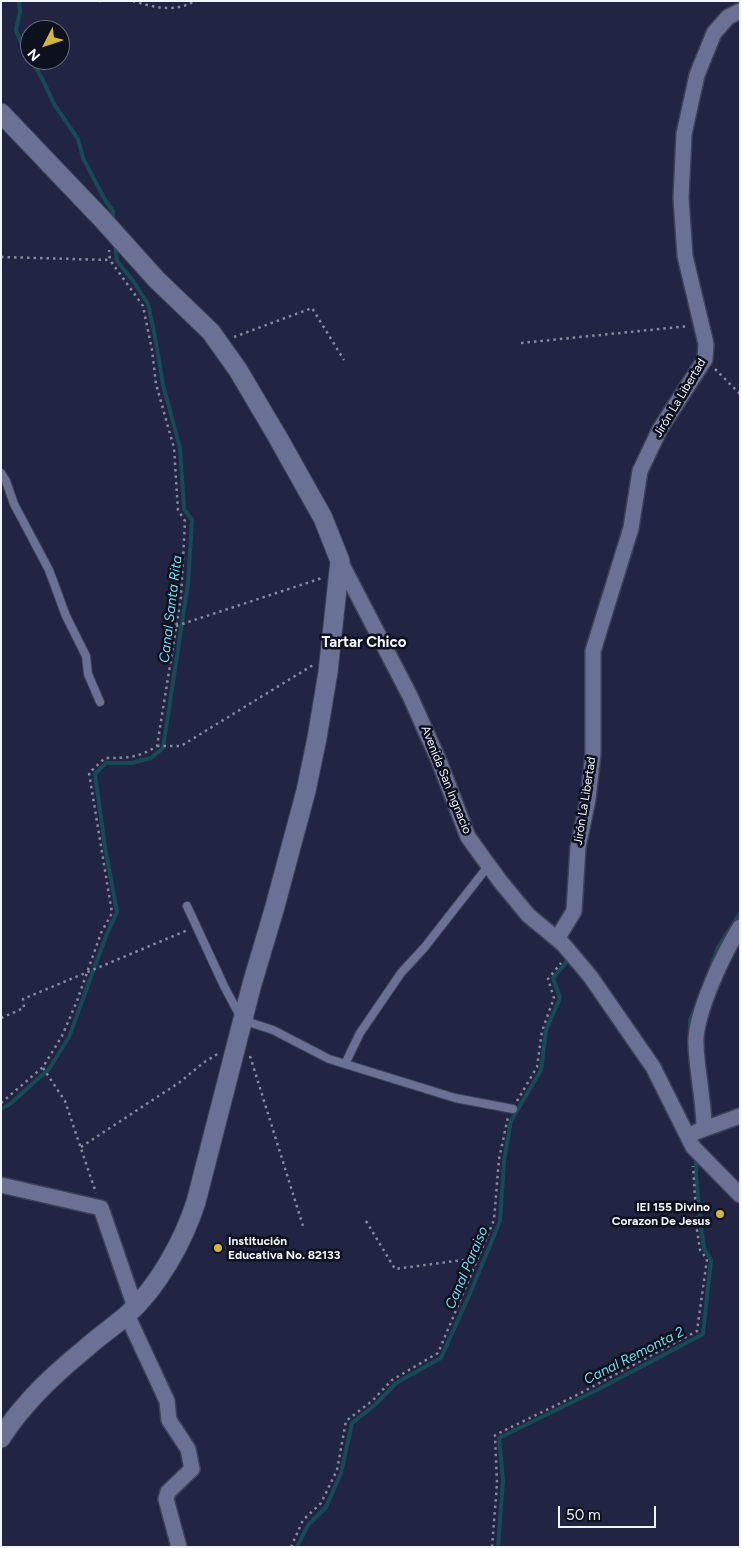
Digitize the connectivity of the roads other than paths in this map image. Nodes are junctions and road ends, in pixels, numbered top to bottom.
1 (740, 11) edge
2 (1, 113) edge
3 (1, 473) edge
4 (339, 566) junction
5 (100, 702) dead end
6 (488, 865) junction
7 (187, 906) dead end
8 (740, 927) edge
9 (557, 939) junction
10 (242, 1020) junction
11 (345, 1064) junction
12 (513, 1108) road end
13 (740, 1116) edge
14 (704, 1129) junction
15 (690, 1141) junction
16 (1, 1185) edge
17 (740, 1195) edge
18 (131, 1311) junction
19 (1, 1438) edge
20 (180, 1547) edge

1 - 9 street, Jirón La Libertad
2 - 4 street
3 - 5 lane
4 - 6 street, Avenida San Ingnacio
4 - 10 street
6 - 9 street, Avenida San Ingnacio
6 - 11 lane
7 - 10 lane
8 - 14 street
9 - 15 street, Avenida San Ingnacio
10 - 11 lane
10 - 18 street
11 - 12 lane
13 - 14 street
14 - 15 street
15 - 17 street, Avenida San Ingnacio
16 - 18 street
18 - 19 street
18 - 20 street

